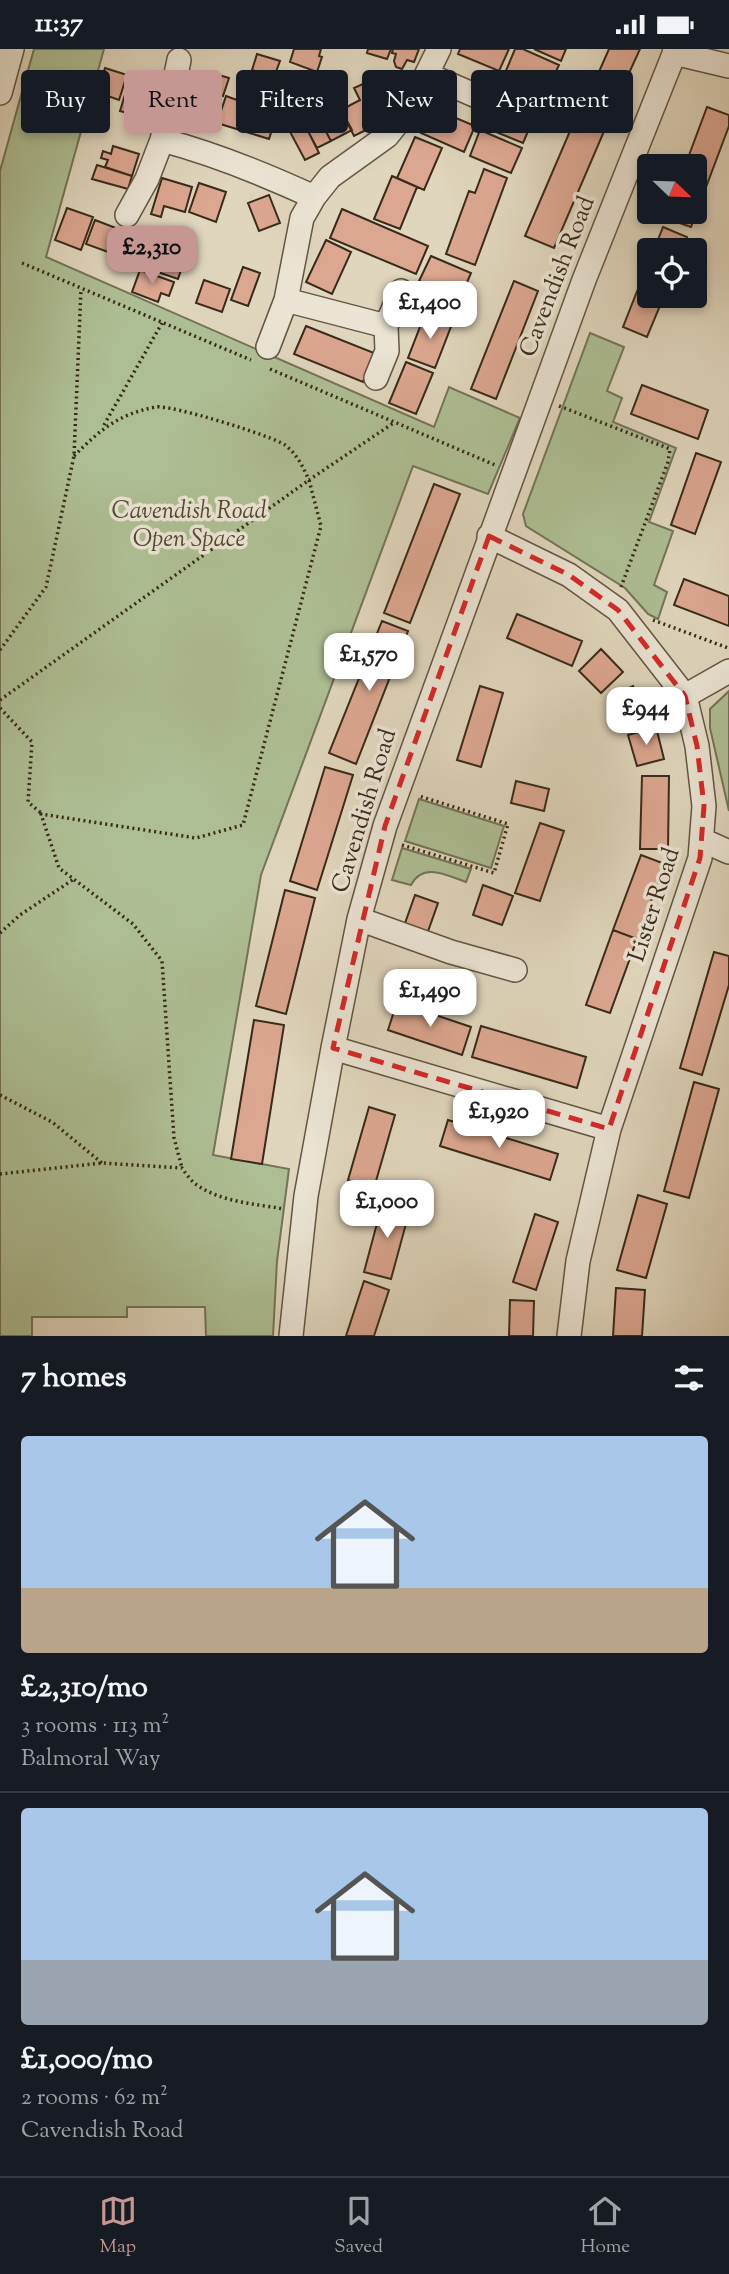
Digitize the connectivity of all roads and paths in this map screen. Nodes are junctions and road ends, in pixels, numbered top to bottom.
1 (12, 49) edge
2 (439, 49) edge
3 (675, 51) edge
4 (179, 60) dead end
5 (729, 66) edge
6 (430, 70) edge
7 (0, 93) edge
8 (390, 133) edge
9 (162, 140) junction
10 (314, 197) junction
11 (127, 215) dead end
12 (81, 289) dead end
13 (401, 291) dead end
14 (286, 299) junction
15 (162, 323) dead end
16 (386, 326) junction
17 (268, 347) dead end
18 (376, 378) dead end
19 (540, 399) junction
20 (396, 422) dead end
21 (103, 427) junction
22 (74, 456) junction
23 (309, 480) junction
24 (489, 536) junction
25 (618, 592) dead end
26 (652, 620) dead end
27 (729, 649) edge
28 (0, 650) edge
29 (729, 671) edge
30 (685, 696) junction
31 (0, 700) edge
32 (0, 708) edge
33 (397, 790) junction
34 (41, 814) junction
35 (382, 839) junction
36 (702, 840) junction
37 (729, 852) edge
38 (74, 879) junction
39 (359, 919) junction
40 (0, 933) edge
41 (514, 970) dead end
42 (333, 1048) junction
43 (0, 1095) edge
44 (609, 1129) junction
45 (102, 1163) junction
46 (182, 1168) junction
47 (0, 1174) edge
48 (303, 1213) junction
49 (290, 1336) edge
50 (569, 1336) edge

1 - 7 street
2 - 6 street
3 - 5 street
3 - 19 street, Cavendish Road
4 - 9 street
8 - 10 street
9 - 10 street
9 - 11 street
10 - 14 street
12 - 22 path
13 - 16 street
14 - 16 street
14 - 17 street
15 - 21 path
16 - 18 street
19 - 24 street, Cavendish Road
19 - 25 path
20 - 23 path
21 - 22 path
21 - 23 path
22 - 28 path
23 - 31 path
23 - 34 path
24 - 30 street, Lister Road
24 - 33 street, Cavendish Road
26 - 27 path
29 - 30 street
30 - 36 street, Lister Road
32 - 34 path
33 - 35 street, Cavendish Road
33 - 35 path
34 - 38 path
35 - 39 street, Cavendish Road
36 - 37 street
36 - 44 street, Lister Road
38 - 40 path
38 - 46 path
39 - 41 street
39 - 42 street, Cavendish Road
42 - 44 street
42 - 48 street, Cavendish Road
43 - 45 path
44 - 50 street, Lister Road
45 - 46 path
45 - 47 path
46 - 48 path
48 - 49 street, Cavendish Road

